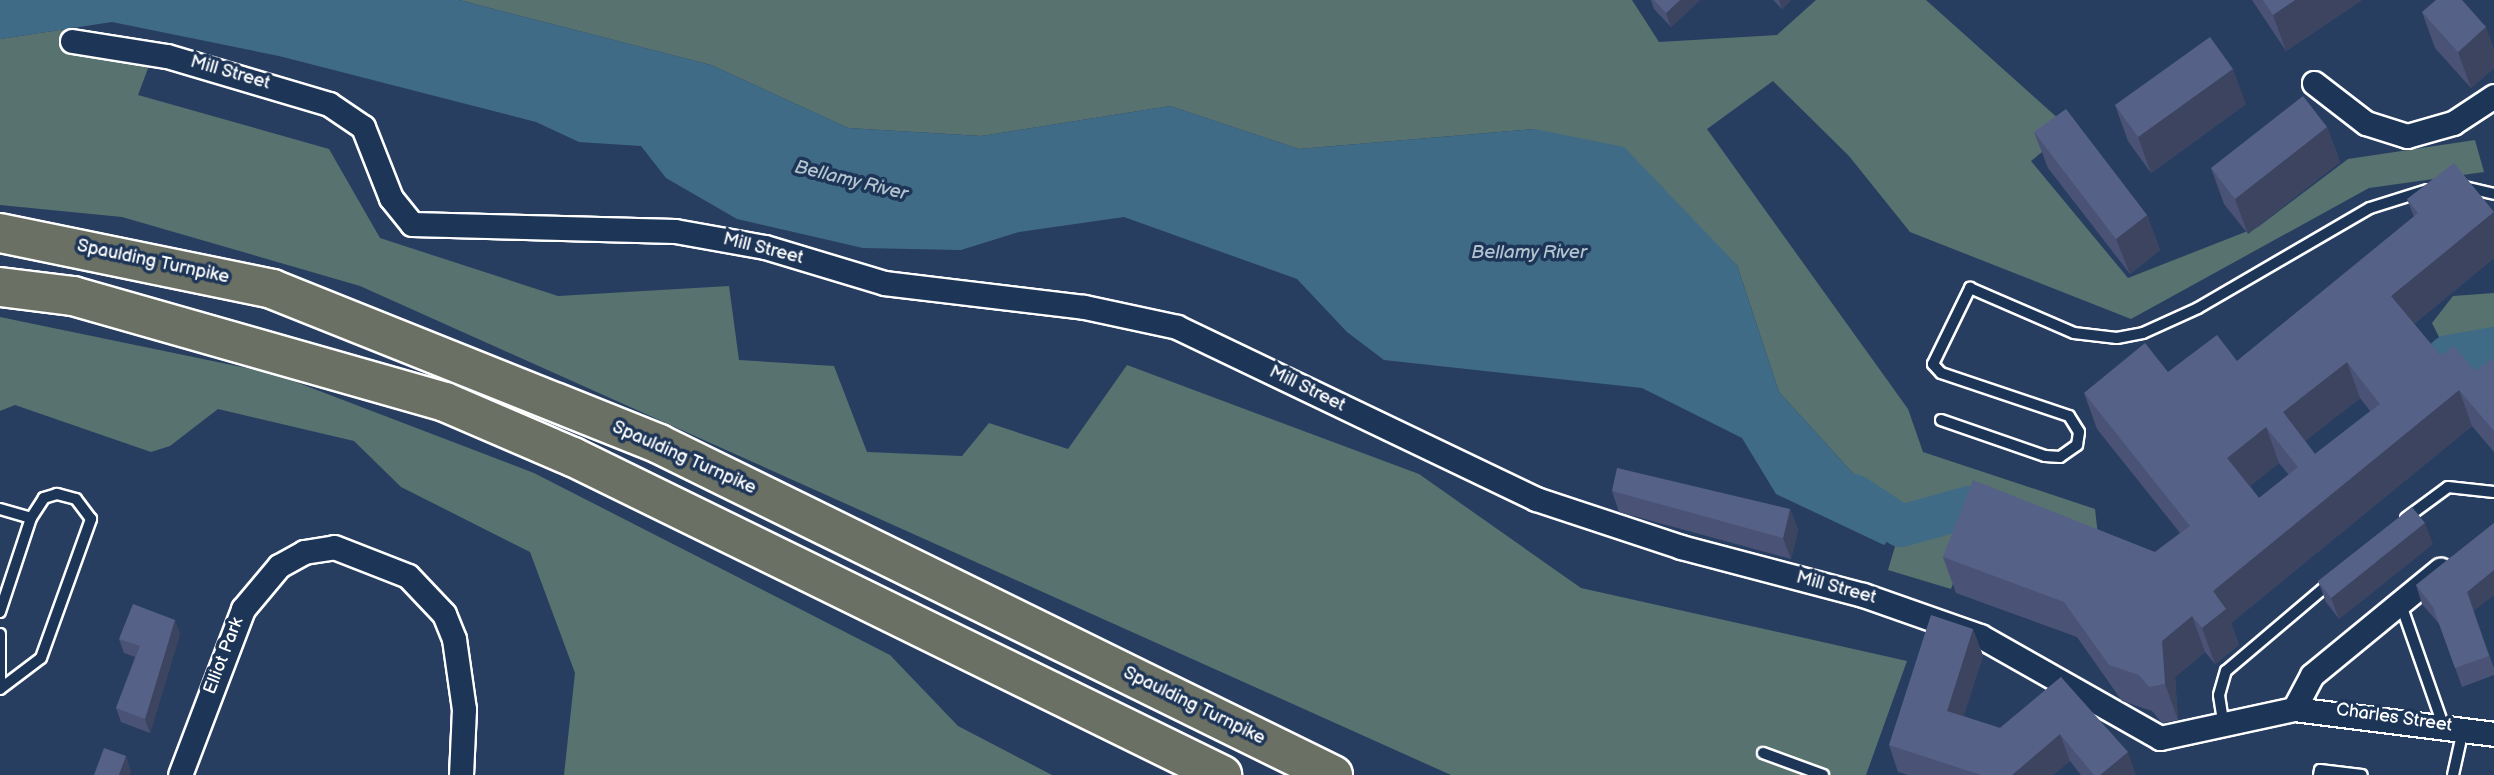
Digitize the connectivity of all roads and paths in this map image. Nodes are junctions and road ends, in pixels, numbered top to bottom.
1 (72, 41) dead end
2 (2315, 82) dead end
3 (2494, 96) edge
4 (2494, 194) edge
5 (0, 233) edge
6 (0, 287) edge
7 (1941, 420) dead end
8 (2494, 492) edge
9 (0, 509) edge
10 (31, 518) junction
11 (2390, 532) edge
12 (2463, 552) edge
13 (2339, 575) edge
14 (2400, 602) junction
15 (0, 612) edge
16 (0, 634) edge
17 (0, 689) edge
18 (2294, 709) junction
19 (2453, 726) junction
20 (2224, 727) junction
21 (2494, 734) edge
22 (1763, 752) dead end
23 (180, 775) edge
24 (461, 775) edge
25 (1222, 775) edge
26 (1333, 775) edge
27 (1823, 775) edge
28 (2319, 775) edge
29 (2362, 775) edge
30 (2453, 775) edge

1 - 20 street, Mill Street
2 - 3 street
4 - 7 lane
5 - 26 highway, Spaulding Turnpike
6 - 25 highway
8 - 11 lane
9 - 10 lane
10 - 15 lane
10 - 17 lane
12 - 14 street
13 - 20 lane
14 - 18 street
14 - 19 lane
16 - 17 lane
18 - 19 street, Charles Street
18 - 20 street, Mill Street
19 - 21 street, Charles Street
19 - 30 lane
22 - 27 lane
23 - 24 street, Elliot Park
28 - 29 lane

